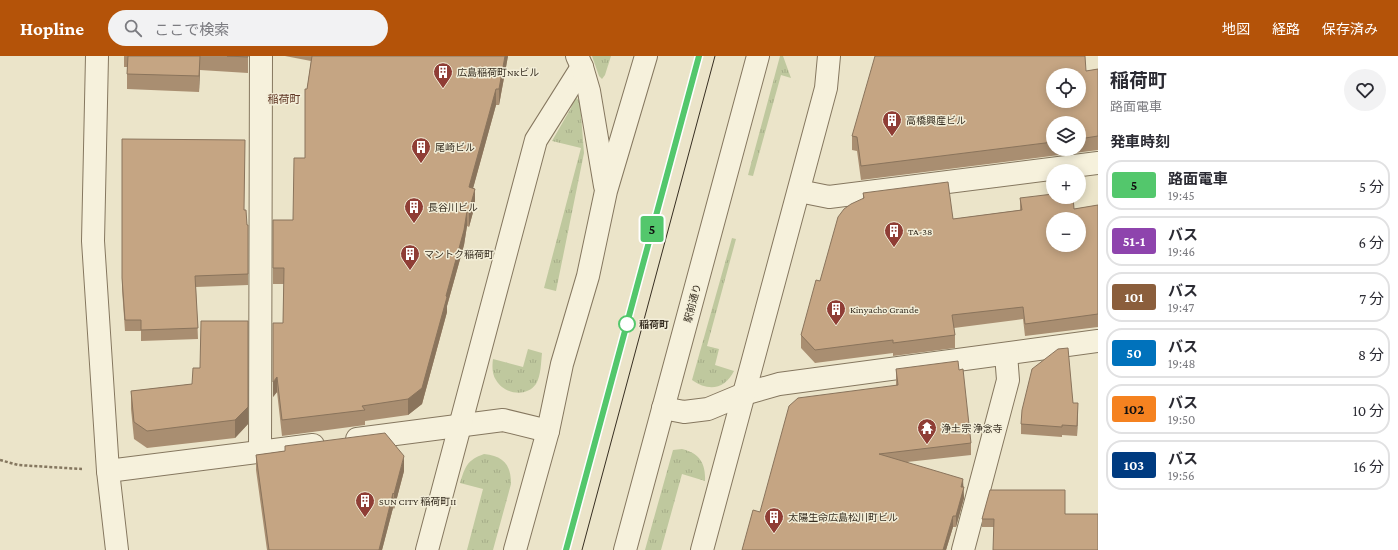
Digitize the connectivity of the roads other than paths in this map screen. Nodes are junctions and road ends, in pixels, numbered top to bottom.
1 (98, 56) edge
2 (261, 56) edge
3 (646, 56) edge
4 (758, 56) edge
5 (829, 56) edge
6 (580, 61) edge
7 (1098, 163) edge
8 (606, 191) junction
9 (799, 191) junction
10 (1098, 341) edge
11 (1006, 354) junction
12 (744, 394) junction
13 (664, 408) junction
14 (460, 426) junction
15 (548, 431) junction
16 (260, 452) junction
17 (108, 471) junction
18 (117, 550) edge
19 (427, 550) edge
20 (516, 550) edge
21 (625, 550) edge
22 (702, 550) edge
23 (963, 550) edge

1 - 17 street
2 - 16 street
3 - 8 street
4 - 13 street, 駅前通り
5 - 9 street
6 - 8 street
6 - 14 street
7 - 9 street
8 - 15 street
9 - 12 street
10 - 11 street
11 - 12 street
11 - 23 street
12 - 13 street
12 - 22 street
13 - 21 street, 駅前通り
14 - 15 street
14 - 16 street
14 - 19 street
15 - 20 street
16 - 17 street
17 - 18 street

